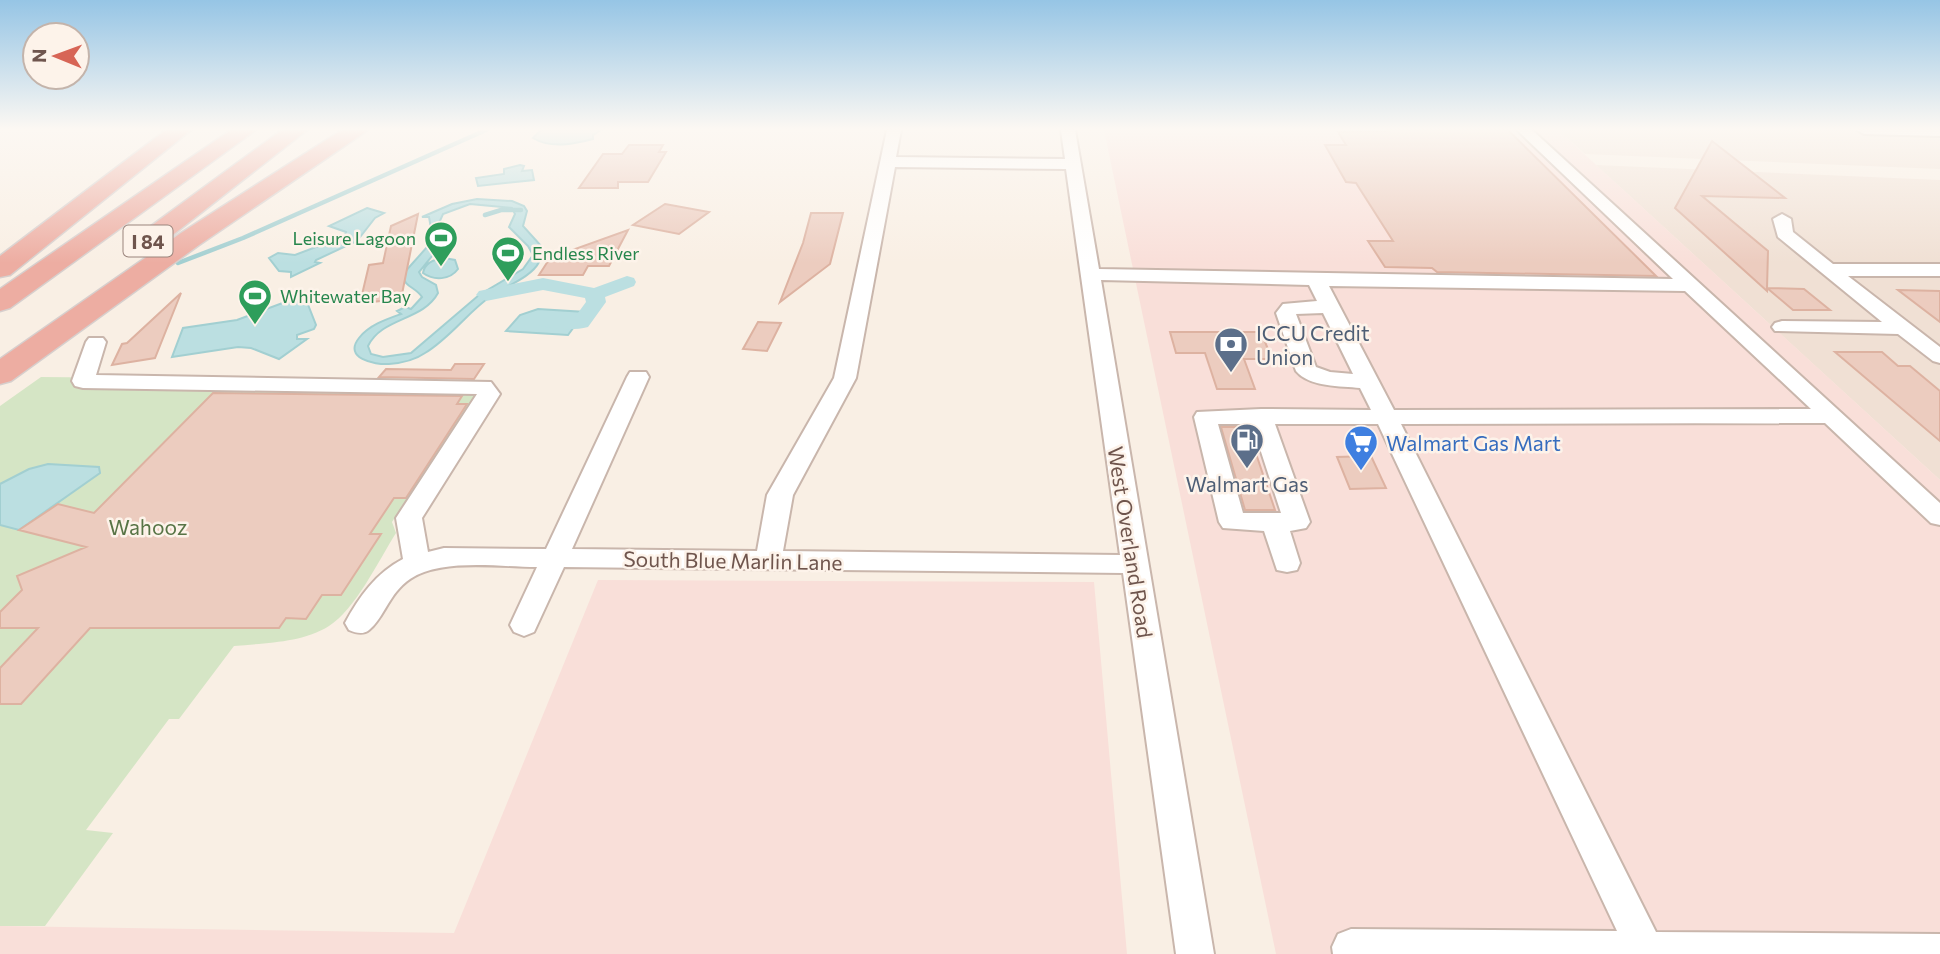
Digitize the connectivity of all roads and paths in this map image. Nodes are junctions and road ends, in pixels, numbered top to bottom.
1 (122, 175) edge
2 (182, 175) edge
3 (236, 175) edge
4 (289, 175) edge
5 (885, 175) edge
6 (1076, 175) edge
7 (1573, 175) edge
8 (1782, 219) dead end
9 (1257, 258) dead end
10 (0, 269) edge
11 (1828, 270) junction
12 (1940, 270) edge
13 (1090, 274) junction
14 (1265, 279) junction
15 (1316, 280) junction
16 (1693, 285) junction
17 (0, 302) edge
18 (1329, 307) junction
19 (1782, 327) dead end
20 (1903, 328) junction
21 (96, 342) dead end
22 (0, 350) edge
23 (1940, 357) edge
24 (0, 374) edge
25 (638, 377) dead end
26 (1368, 382) junction
27 (1385, 415) junction
28 (1261, 416) junction
29 (1833, 416) junction
30 (1940, 517) edge
31 (1274, 522) junction
32 (554, 559) junction
33 (768, 561) junction
34 (417, 563) junction
35 (1287, 563) dead end
36 (1135, 564) junction
37 (359, 623) dead end
38 (524, 625) dead end
39 (1645, 950) junction
40 (1940, 953) edge
41 (1195, 954) edge
42 (1352, 954) edge

1 - 10 highway
2 - 17 highway, I 84
3 - 22 highway, I 84
4 - 24 highway
5 - 33 street
6 - 13 street, West Overland Road
7 - 16 street
8 - 11 street
9 - 14 street
11 - 12 street
11 - 20 street
13 - 14 street
13 - 36 street, West Overland Road
14 - 15 street
15 - 16 street
15 - 18 street
16 - 29 street
18 - 26 street
18 - 26 street
19 - 20 street
20 - 23 street
21 - 34 street
25 - 32 street
26 - 27 street
27 - 28 street
27 - 29 street
27 - 39 street
28 - 31 street
28 - 31 street
29 - 30 street
31 - 35 street
32 - 33 street, South Blue Marlin Lane
32 - 34 street, South Blue Marlin Lane
32 - 38 street
33 - 36 street, South Blue Marlin Lane
34 - 37 street, South Blue Marlin Lane
36 - 41 street, West Overland Road
39 - 40 street
39 - 42 street

